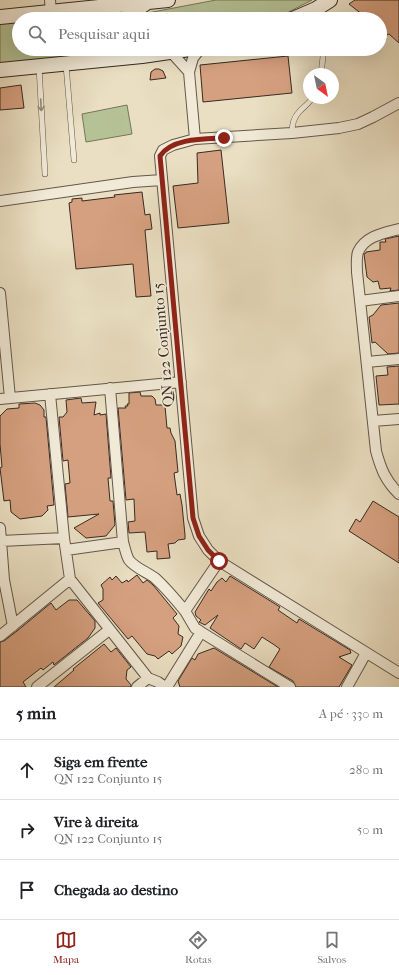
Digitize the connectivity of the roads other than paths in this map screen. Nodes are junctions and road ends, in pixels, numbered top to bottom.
1 (168, 0) edge
2 (330, 0) edge
3 (147, 3) junction
4 (51, 6) edge
5 (23, 12) edge
6 (132, 12) edge
7 (314, 12) edge
8 (12, 14) edge
9 (0, 17) edge
10 (118, 56) edge
11 (174, 56) edge
12 (195, 56) edge
13 (323, 56) edge
14 (65, 64) junction
15 (39, 66) junction
16 (322, 68) edge
17 (0, 70) edge
18 (188, 72) junction
19 (399, 103) edge
20 (308, 104) edge
21 (292, 133) junction
22 (195, 139) junction
23 (74, 160) dead end
24 (45, 174) dead end
25 (162, 180) junction
26 (0, 201) edge
27 (399, 229) edge
28 (399, 296) edge
29 (0, 299) edge
30 (360, 301) junction
31 (399, 359) edge
32 (368, 362) junction
33 (181, 382) junction
34 (110, 388) junction
35 (50, 394) junction
36 (10, 398) junction
37 (0, 399) edge
38 (399, 419) edge
39 (373, 421) junction
40 (399, 494) edge
41 (0, 528) edge
42 (64, 538) junction
43 (1, 542) junction
44 (123, 542) junction
45 (66, 550) junction
46 (219, 561) junction
47 (70, 579) junction
48 (2, 580) edge
49 (185, 611) junction
50 (13, 626) junction
51 (109, 630) junction
52 (201, 632) junction
53 (0, 636) edge
54 (366, 653) junction
55 (399, 673) edge
56 (148, 678) junction
57 (37, 687) edge
58 (137, 687) edge
59 (166, 687) edge
60 (290, 687) edge
61 (347, 687) edge

1 - 3 main road
2 - 7 main road
3 - 4 main road
3 - 6 main road
4 - 5 main road
8 - 9 main road
10 - 14 main road
11 - 18 street
12 - 18 street
13 - 16 lane
14 - 15 main road
14 - 23 lane
15 - 17 main road
15 -> 24 lane
18 - 22 street
19 - 21 street, QN 122 Conjunto 15
20 - 21 lane
21 - 22 street, QN 122 Conjunto 15
22 - 25 street, QN 122 Conjunto 15
25 - 26 street
25 - 33 street, QN 122 Conjunto 15
27 - 30 street
28 - 30 street
29 - 36 street
30 - 32 street
31 - 32 street
32 - 39 street
33 - 34 street
33 - 46 street, QN 122 Conjunto 15
34 - 35 street
34 - 44 street
35 - 36 street
35 - 42 street
36 - 37 street
38 - 39 street
39 - 40 street
41 - 43 street
42 - 43 street
42 - 45 street
43 - 48 street
44 - 45 street
44 - 49 street
45 - 47 street
46 - 49 street
46 - 54 street, QN 122 Conjunto 15
47 - 50 street
47 - 51 street
48 - 50 street
49 - 52 street
50 - 53 street
51 - 56 street
51 - 57 street
52 - 59 street
52 - 60 street
54 - 55 street, QN 122 Conjunto 15
54 - 61 street
56 - 58 street
56 - 59 street

